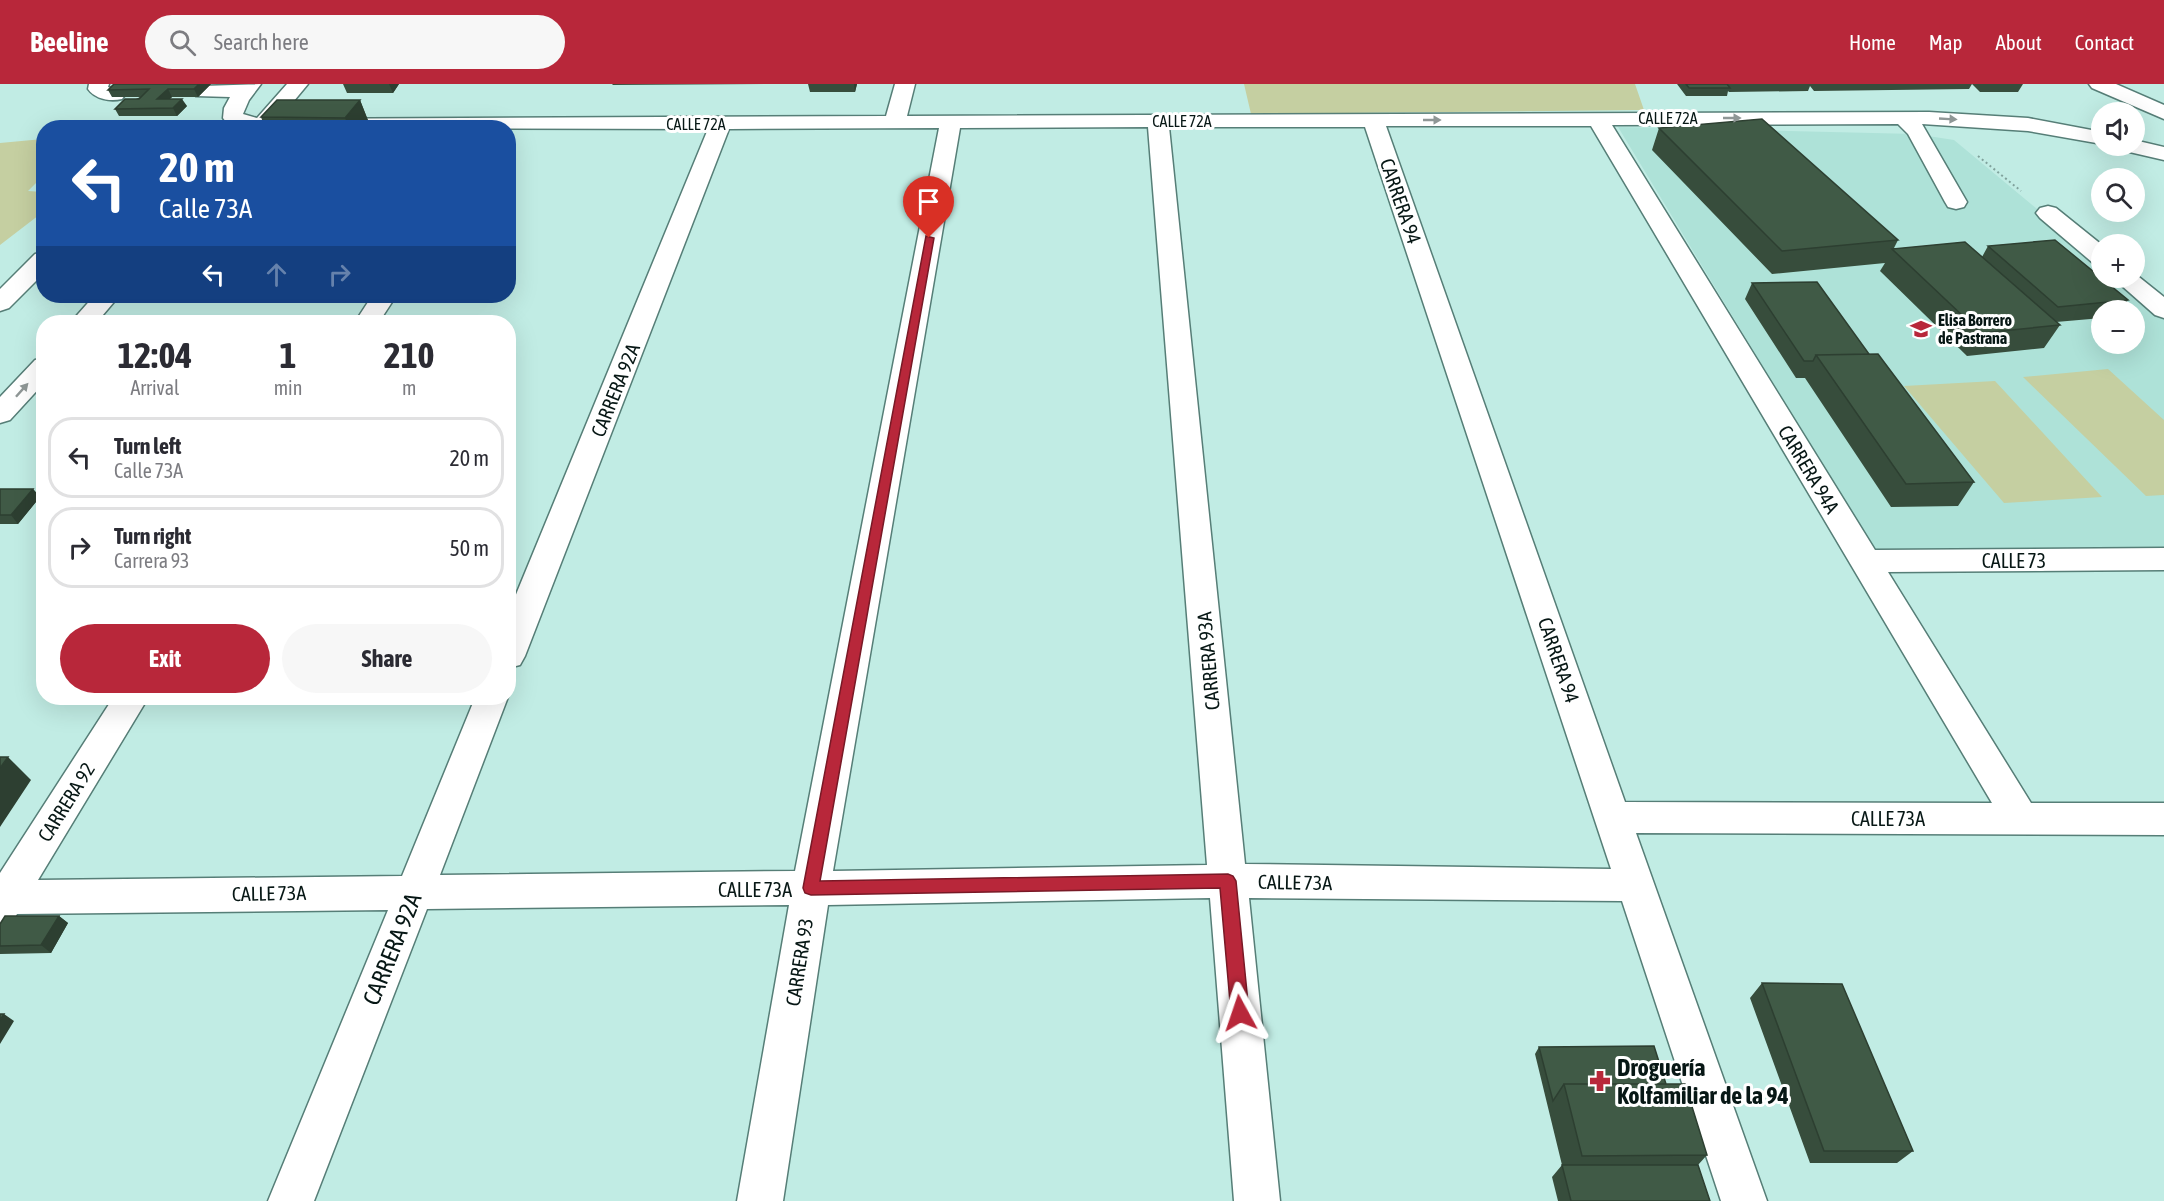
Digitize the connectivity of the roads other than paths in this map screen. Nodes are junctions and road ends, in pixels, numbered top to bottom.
1 (298, 84) edge
2 (905, 84) edge
3 (2099, 84) edge
4 (2134, 84) edge
5 (248, 87) edge
6 (203, 92) dead end
7 (2164, 102) edge
8 (2164, 113) edge
9 (1904, 117) junction
10 (1598, 119) junction
11 (240, 120) edge
12 (265, 120) edge
13 (1373, 120) junction
14 (1158, 121) junction
15 (895, 122) junction
16 (951, 122) junction
17 (721, 124) junction
18 (516, 126) edge
19 (2091, 136) edge
20 (2145, 149) edge
21 (2164, 154) edge
22 (1956, 202) dead end
23 (2048, 213) road end
24 (2091, 249) edge
25 (36, 267) edge
26 (2137, 288) edge
27 (0, 303) edge
28 (101, 303) edge
29 (2164, 310) edge
30 (89, 315) edge
31 (36, 375) edge
32 (0, 414) edge
33 (2164, 559) edge
34 (1864, 561) junction
35 (516, 636) edge
36 (127, 705) edge
37 (489, 705) edge
38 (1612, 817) junction
39 (2020, 819) junction
40 (2164, 819) edge
41 (1228, 881) junction
42 (1617, 886) dead end
43 (811, 888) junction
44 (415, 891) junction
45 (2, 900) edge
46 (291, 1201) edge
47 (760, 1201) edge
48 (1257, 1201) edge
49 (1744, 1201) edge

1 - 12 street
2 - 15 street
3 - 8 street
4 - 7 street
5 - 6 street
5 - 11 street, CALLE 72A
10 -> 9 street, CALLE 72A
9 -> 19 street, CALLE 72A
9 - 22 street
13 -> 10 street, CALLE 72A
10 - 34 street, CARRERA 94A
13 - 14 street, CALLE 72A
13 - 38 street, CARRERA 94
14 - 16 street, CALLE 72A
14 - 41 street, CARRERA 93A
15 - 16 street, CALLE 72A
15 - 17 street, CALLE 72A
16 - 43 street, CARRERA 93
17 - 18 street, CALLE 72A
17 - 35 street, CARRERA 92A
20 - 21 street
23 - 24 street
25 - 27 street
26 - 29 street
28 - 30 street
32 -> 31 street
33 - 34 street, CALLE 73
34 - 39 street, CARRERA 94A
36 - 45 street, CARRERA 92
37 - 44 street, CARRERA 92A
38 - 39 street, CALLE 73A
38 - 49 street, CARRERA 94
39 - 40 street, CALLE 73A
41 - 42 street, CALLE 73A
41 - 43 street, CALLE 73A
41 - 48 street, CARRERA 93A
43 - 44 street, CALLE 73A
43 - 47 street, CARRERA 93
44 - 45 street, CALLE 73A
44 - 46 street, CARRERA 92A

